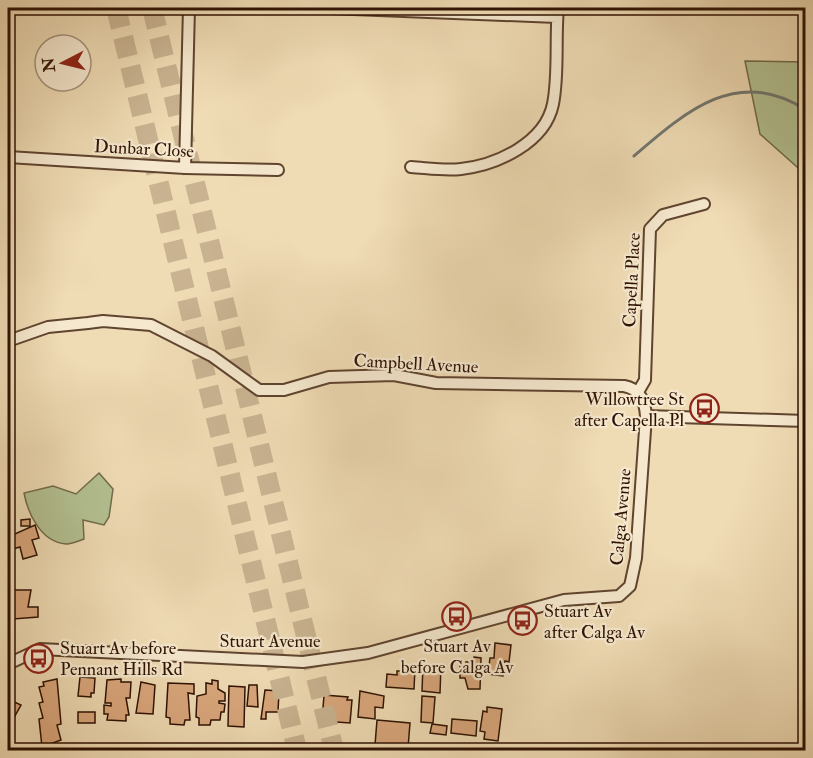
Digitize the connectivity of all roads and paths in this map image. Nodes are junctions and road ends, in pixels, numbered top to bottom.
1 (189, 8) edge
2 (328, 8) edge
3 (557, 12) edge
4 (8, 157) edge
5 (411, 167) dead end
6 (184, 168) junction
7 (278, 170) dead end
8 (704, 204) dead end
9 (8, 341) edge
10 (638, 392) junction
11 (646, 416) junction
12 (806, 422) edge
13 (600, 596) joint
14 (8, 664) edge

1 - 6 street
2 - 3 street
3 - 5 street
4 - 6 street, Dunbar Close
6 - 7 street, Dunbar Close
8 - 10 street, Capella Place
9 - 10 street, Campbell Avenue
10 - 11 street
11 - 12 street
11 - 13 street, Calga Avenue
13 - 14 street, Stuart Avenue

